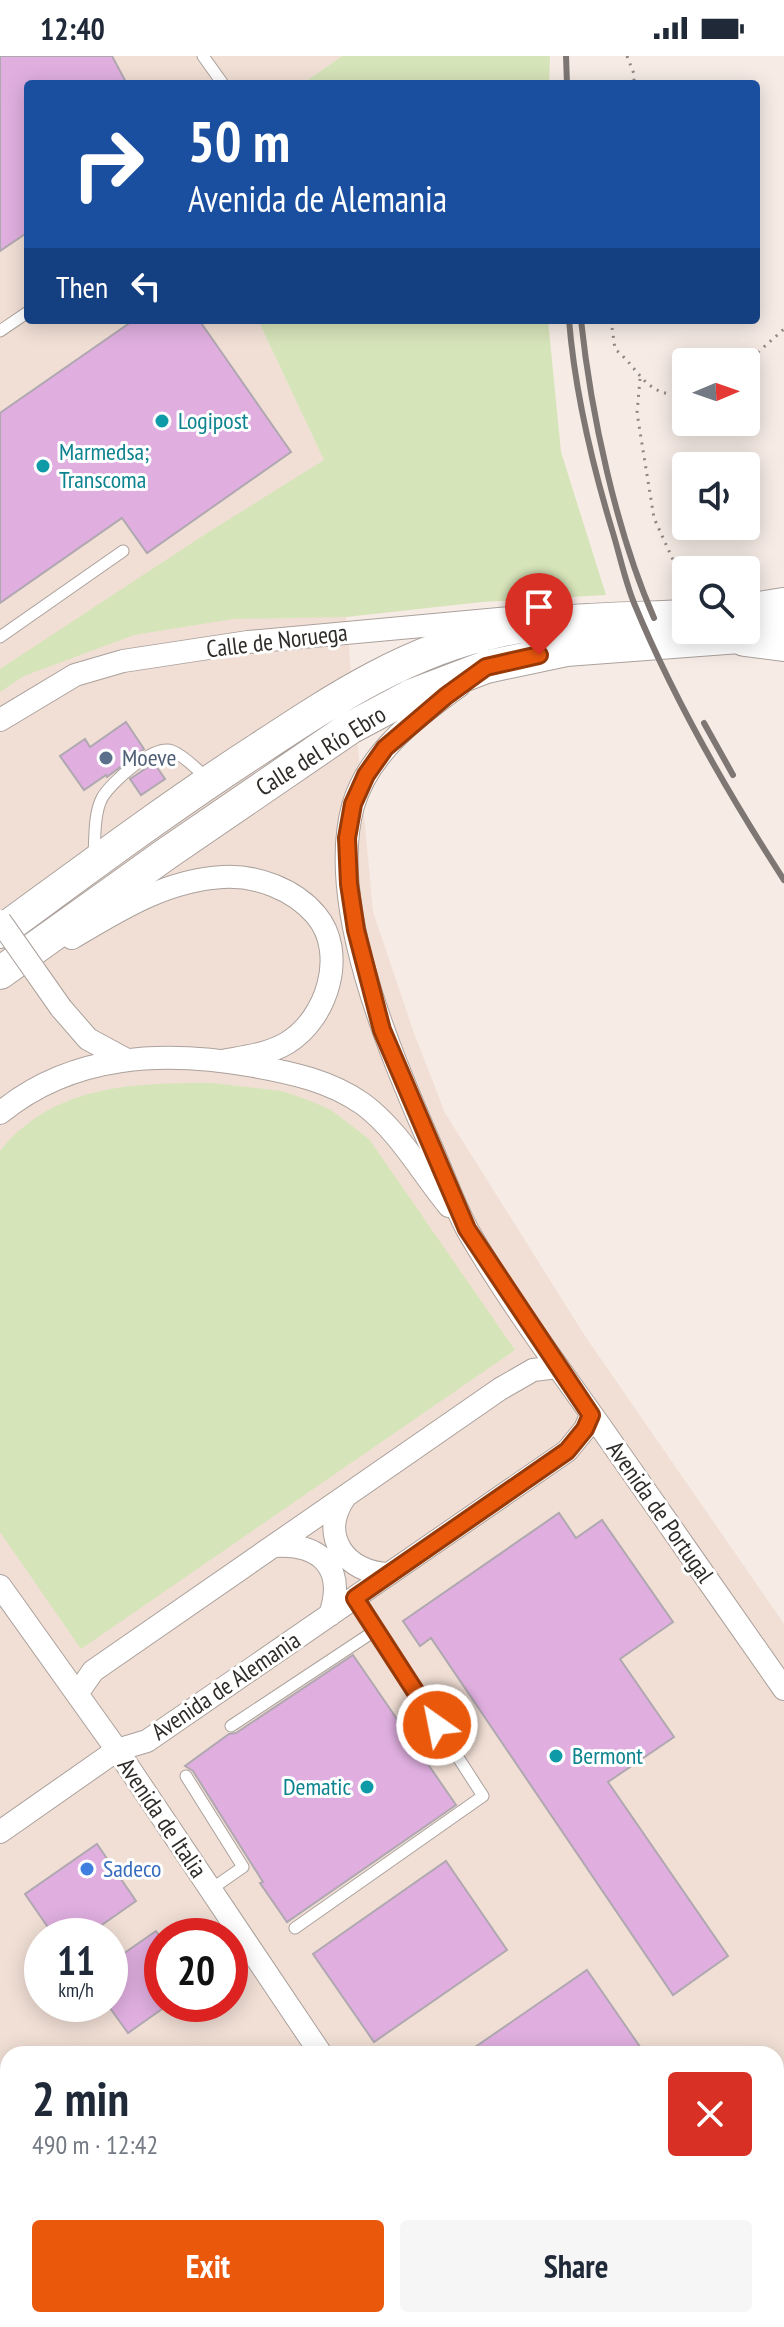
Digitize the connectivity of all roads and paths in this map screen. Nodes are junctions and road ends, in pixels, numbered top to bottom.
1 (203, 56) edge
2 (627, 56) edge
3 (220, 80) edge
4 (634, 80) edge
5 (24, 315) edge
6 (612, 324) edge
7 (784, 329) edge
8 (0, 331) edge
9 (760, 348) edge
10 (640, 379) junction
11 (672, 394) edge
12 (123, 551) dead end
13 (672, 558) edge
14 (784, 608) edge
15 (784, 614) edge
16 (760, 616) edge
17 (672, 617) edge
18 (760, 618) edge
19 (568, 622) junction
20 (760, 626) edge
21 (760, 628) edge
22 (672, 633) edge
23 (784, 634) edge
24 (0, 637) edge
25 (784, 641) edge
26 (486, 667) junction
27 (0, 720) edge
28 (210, 781) junction
29 (94, 863) junction
30 (0, 921) edge
31 (0, 932) edge
32 (0, 973) edge
33 (0, 982) edge
34 (125, 1059) junction
35 (223, 1061) junction
36 (0, 1113) edge
37 (467, 1229) junction
38 (558, 1367) junction
39 (591, 1415) junction
40 (345, 1496) junction
41 (274, 1546) junction
42 (389, 1574) junction
43 (0, 1586) edge
44 (355, 1598) junction
45 (330, 1615) junction
46 (376, 1630) junction
47 (784, 1689) edge
48 (77, 1694) junction
49 (231, 1726) dead end
50 (117, 1750) junction
51 (186, 1776) dead end
52 (0, 1832) edge
53 (210, 1890) junction
54 (295, 1928) dead end
55 (316, 2046) edge

1 - 3 lane
2 - 4 path
5 - 8 lane
6 - 10 path
7 - 9 path
10 - 11 path
10 - 13 path
12 - 24 lane
14 - 16 highway
15 - 18 main road, Calle del Río Ebro
17 - 19 main road, Calle del Río Ebro
19 - 27 street, Calle de Noruega
19 - 28 main road, Calle del Río Ebro
20 - 23 main road, Calle del Río Ebro
21 - 25 highway
22 - 26 main road, Calle del Río Ebro
26 - 32 main road, Calle del Río Ebro
26 - 37 street, Avenida de Portugal
28 - 29 main road, Calle del Río Ebro
28 - 29 lane
29 - 31 main road, Calle del Río Ebro
30 - 34 street, bridge
33 - 35 street
34 - 35 street
34 - 36 street
35 - 37 street
37 - 38 street, Avenida de Portugal
38 - 39 street, Avenida de Portugal
38 - 40 street
39 - 42 street, Avenida de Alemania
39 - 47 street, Avenida de Portugal
40 - 41 street
40 - 42 street
41 - 45 street
41 - 48 street
42 - 44 street, Avenida de Alemania
43 - 48 street, Avenida de Italia
44 - 45 street, Avenida de Alemania
44 - 46 lane
45 - 50 street, Avenida de Alemania
46 - 49 lane
46 - 54 lane
48 - 50 street, Avenida de Italia
50 - 52 street, Avenida de Alemania
50 - 53 street, Avenida de Italia
51 - 53 lane
53 - 55 street, Avenida de Italia

